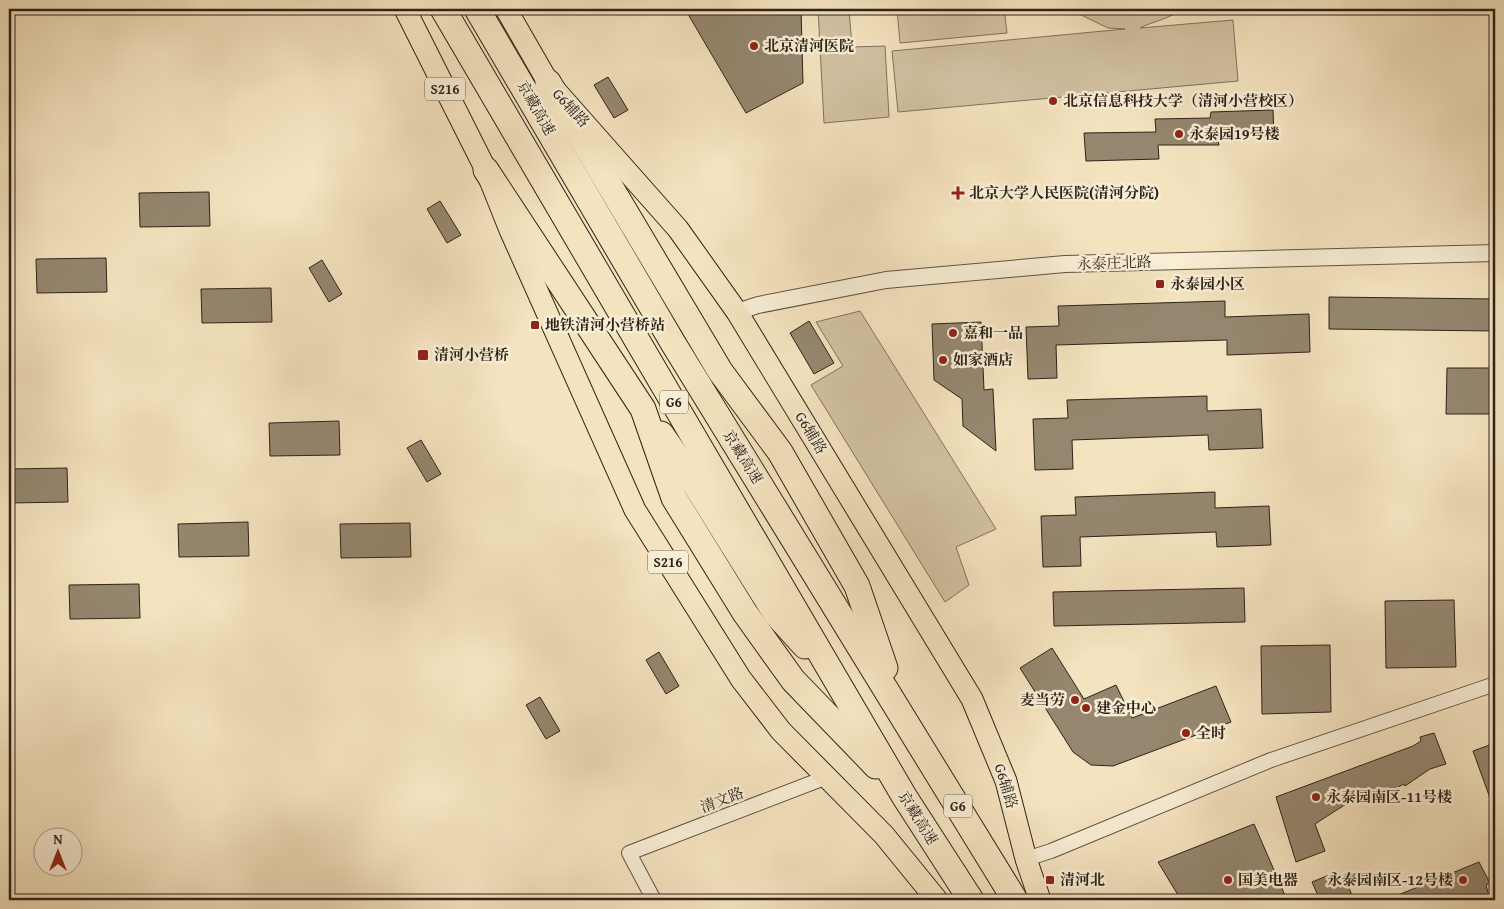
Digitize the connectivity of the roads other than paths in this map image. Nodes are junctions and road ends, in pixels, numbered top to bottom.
1 (405, 9) edge
2 (443, 9) edge
3 (478, 9) edge
4 (506, 9) edge
5 (548, 82) junction
6 (486, 170) junction
7 (1495, 253) edge
8 (736, 312) junction
9 (644, 409) junction
10 (836, 679) junction
11 (1495, 684) edge
12 (901, 712) junction
13 (827, 777) junction
14 (904, 796) junction
15 (1026, 859) junction
16 (654, 900) edge
17 (937, 900) edge
18 (971, 900) edge
19 (1015, 900) edge
20 (1040, 900) edge

1 - 6 main road, S216
2 - 10 highway, 京藏高速 / G6
3 - 12 highway, 京藏高速 / G6
4 - 5 main road, G6辅路
5 - 8 main road, G6辅路
5 - 12 highway
6 - 9 highway
6 - 13 main road, S216
7 - 8 street, 永泰庄北路
8 - 15 main road, G6辅路
9 - 10 highway
9 - 14 highway
10 - 14 highway, 京藏高速 / G6
11 - 15 street
12 - 19 highway, 京藏高速 / G6
13 - 16 street, 清文路
13 - 17 main road, S216
14 - 18 highway, 京藏高速 / G6
15 - 20 main road, G6辅路

